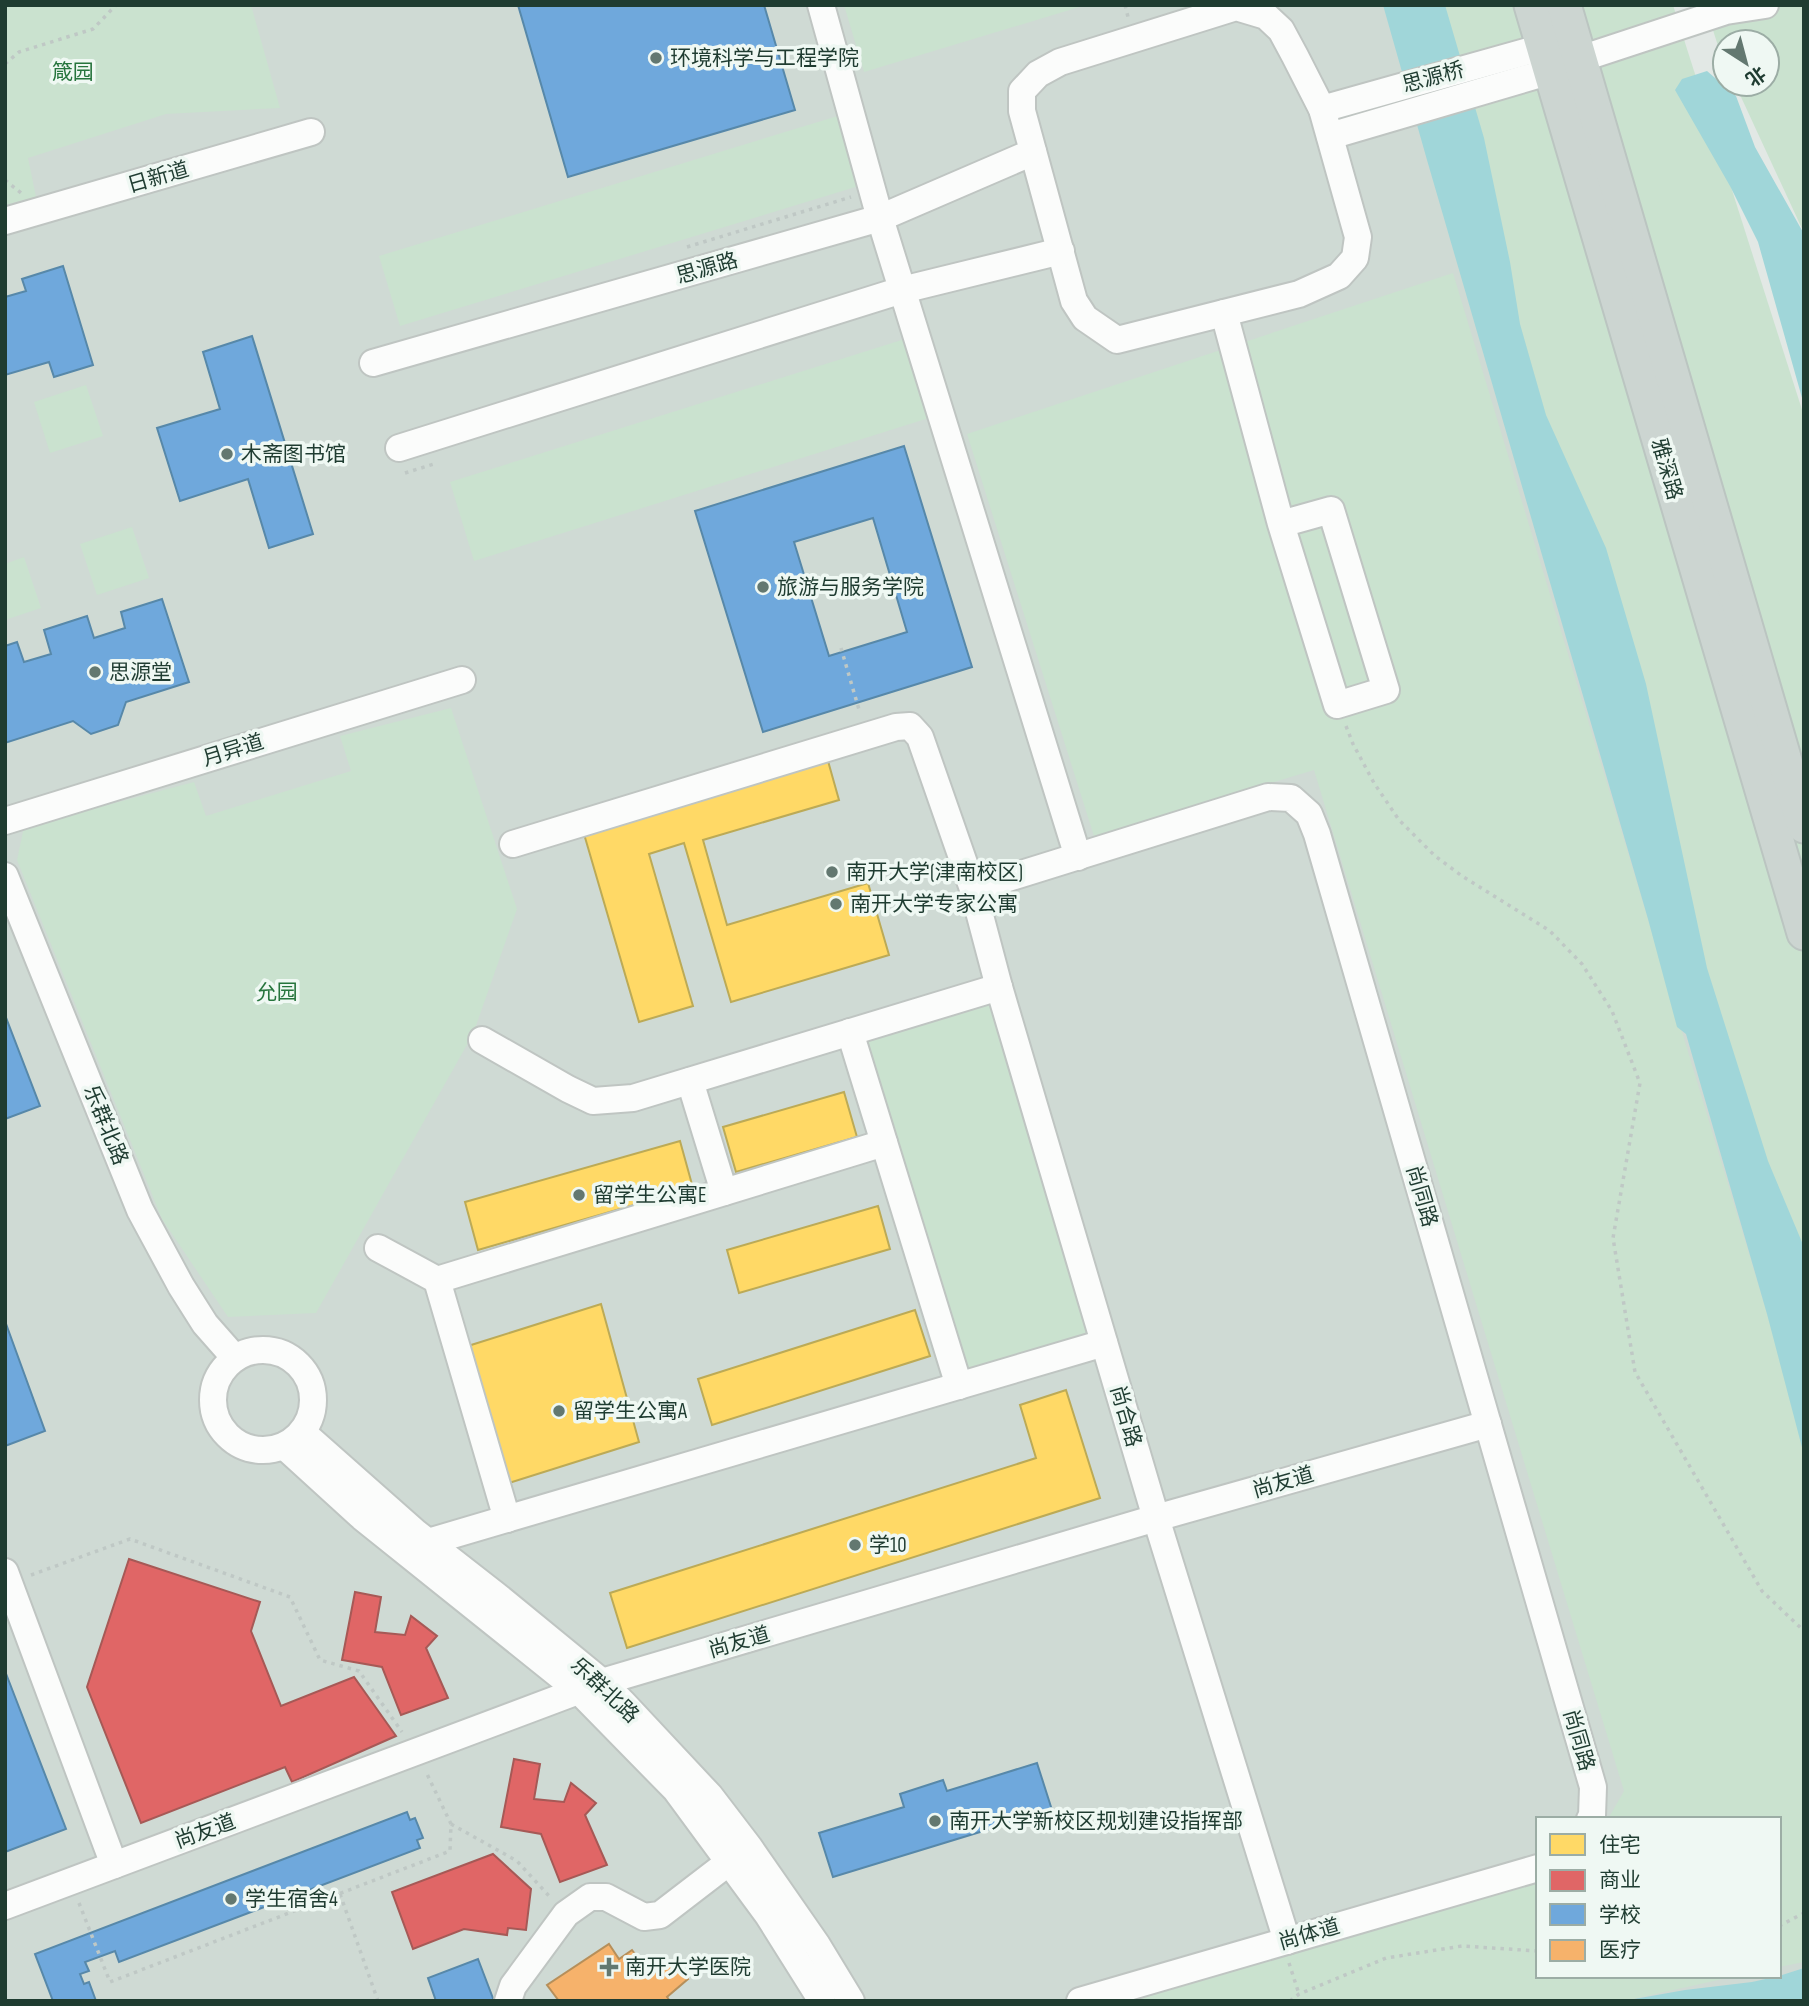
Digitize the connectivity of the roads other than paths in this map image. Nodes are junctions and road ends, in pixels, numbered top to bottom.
1 (821, 5) edge
2 (1531, 5) edge
3 (1564, 5) edge
4 (1700, 5) edge
5 (1765, 5) edge
6 (1562, 55) junction
7 (1477, 78) junction
8 (1322, 109) junction
9 (311, 132) dead end
10 (1330, 136) junction
11 (1033, 152) junction
12 (880, 218) junction
13 (5, 220) edge
14 (1060, 251) junction
15 (902, 290) junction
16 (1224, 313) junction
17 (373, 363) dead end
18 (399, 447) dead end
19 (1281, 524) junction
20 (462, 680) dead end
21 (5, 821) edge
22 (1804, 826) edge
23 (513, 844) dead end
24 (1078, 857) junction
25 (5, 876) edge
26 (973, 889) junction
27 (1804, 933) edge
28 (999, 987) junction
29 (850, 1032) junction
30 (482, 1040) dead end
31 (690, 1081) junction
32 (884, 1143) junction
33 (724, 1192) junction
34 (378, 1248) dead end
35 (437, 1280) junction
36 (1104, 1343) junction
37 (235, 1358) junction
38 (959, 1386) junction
39 (1488, 1424) junction
40 (293, 1439) junction
41 (1156, 1518) junction
42 (507, 1519) junction
43 (429, 1542) junction
44 (403, 1550) junction
45 (7, 1578) edge
46 (590, 1687) junction
47 (1591, 1817) edge
48 (739, 1854) junction
49 (114, 1865) junction
50 (1536, 1869) edge
51 (5, 1906) edge
52 (1285, 1942) junction
53 (508, 2001) edge
54 (822, 2001) edge
55 (851, 2001) edge
56 (1080, 2001) edge

1 - 12 street
2 - 6 main road, 雅深路
3 - 6 main road, 雅深路
4 - 6 street
5 - 6 street
6 - 7 street
6 - 22 main road, 雅深路
6 - 27 main road, 雅深路
7 - 8 street, 思源桥
7 - 10 street, 思源桥
8 - 10 street
8 - 11 street
9 - 13 street, 日新道
10 - 16 street
11 - 12 street, 思源路
11 - 14 street
12 - 15 street
12 - 17 street, 思源路
14 - 15 street
14 - 16 street
15 - 18 street
15 - 24 street
16 - 19 street
19 - 19 street
20 - 21 street, 月异道
23 - 26 street, 尚合路
24 - 26 street, 尚同路
24 - 39 street, 尚同路
25 - 37 street, 乐群北路
26 - 28 street, 尚合路
28 - 29 street
28 - 36 street, 尚合路
29 - 31 street
29 - 32 street
30 - 31 street
31 - 33 street
32 - 33 street
32 - 38 street
33 - 35 street
34 - 35 street
35 - 42 street
36 - 38 street
36 - 41 street, 尚合路
37 - 40 street
37 - 40 street
38 - 42 street
39 - 41 street, 尚友道
39 - 47 street, 尚同路
40 - 43 street, 乐群北路
40 - 44 street, 乐群北路
41 - 46 street, 尚友道
41 - 52 street, 尚合路
42 - 43 street
43 - 44 street
43 - 46 street, 乐群北路
44 - 46 street, 乐群北路
45 - 49 street
46 - 48 street, 乐群北路
46 - 49 street, 尚友道
48 - 53 street
48 - 54 street, 乐群北路
48 - 55 street, 乐群北路
49 - 51 street, 尚友道
50 - 52 street, 尚体道
52 - 56 street, 尚体道

